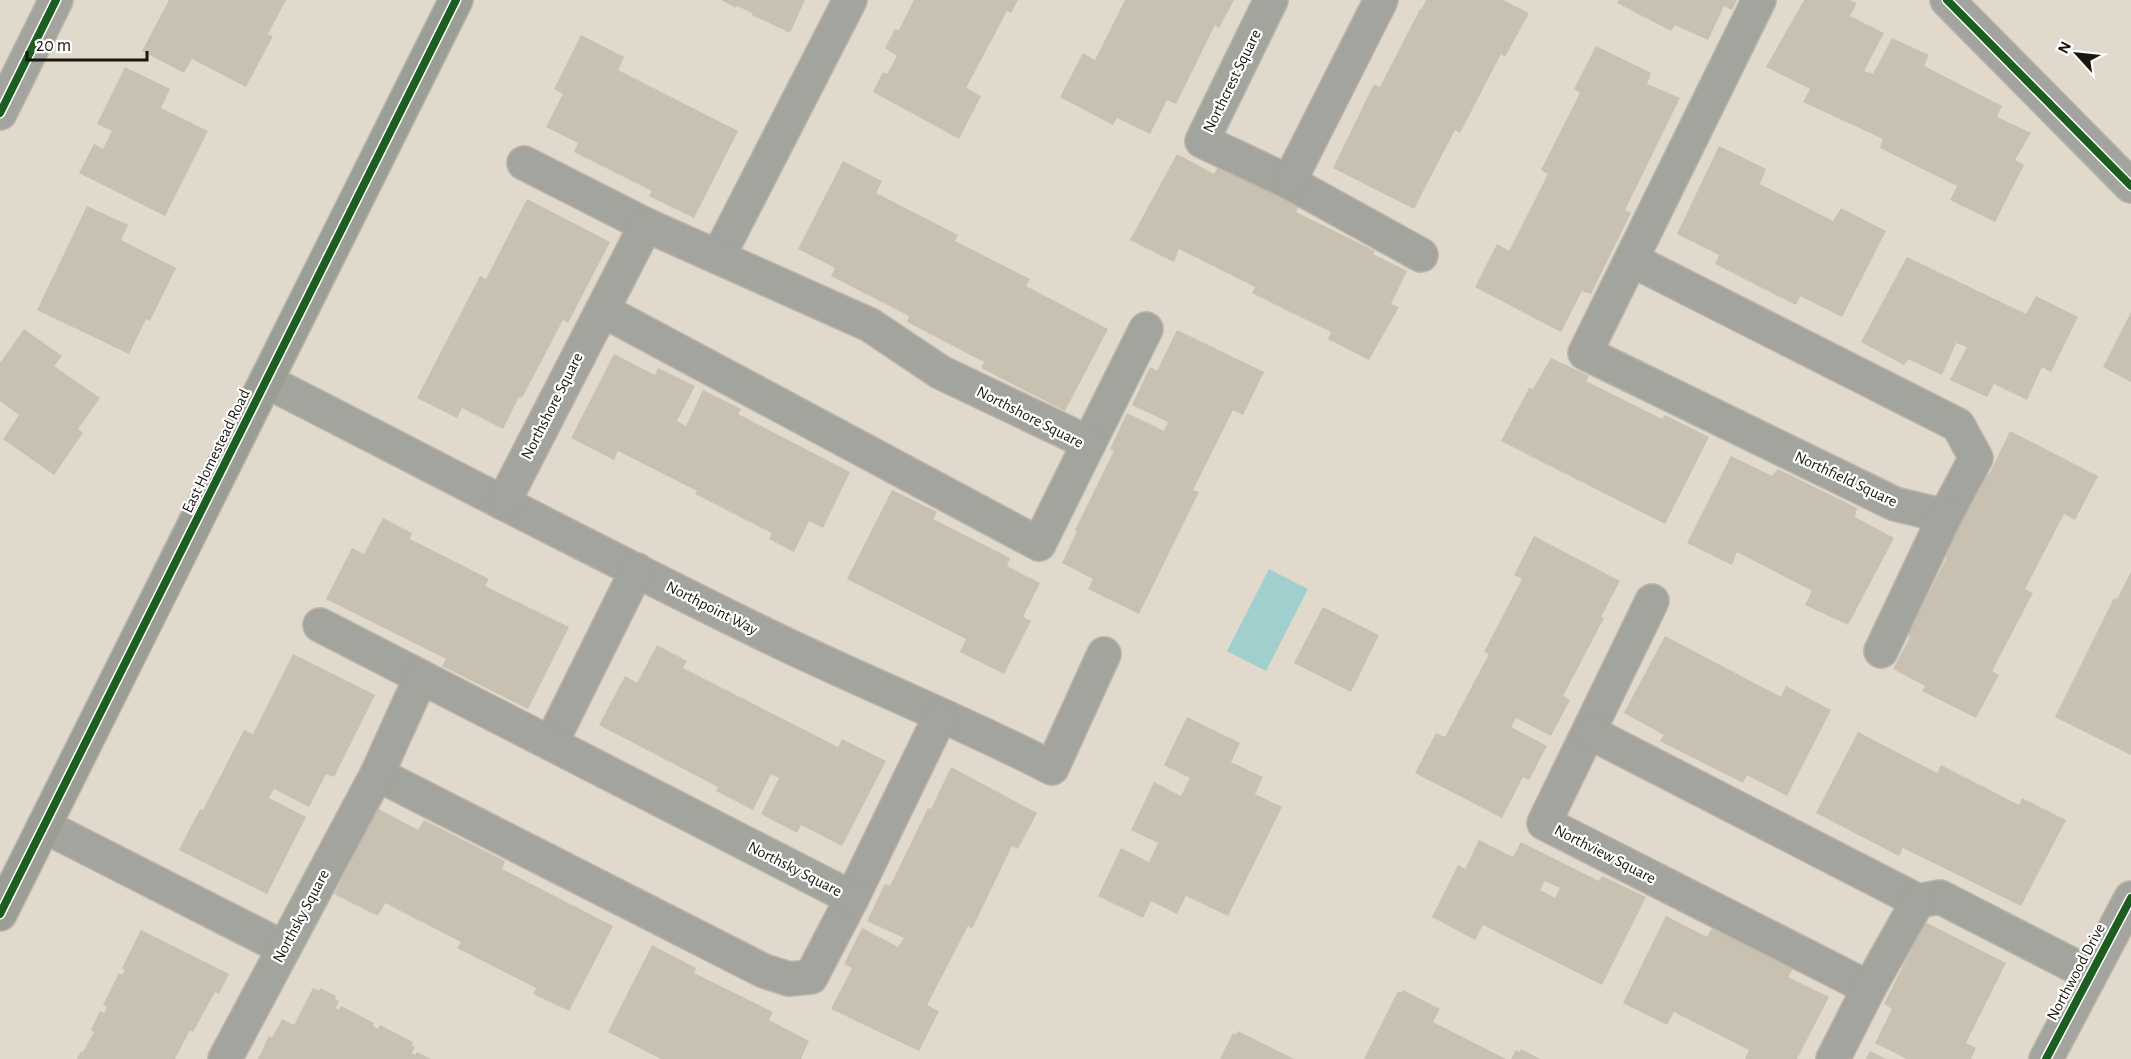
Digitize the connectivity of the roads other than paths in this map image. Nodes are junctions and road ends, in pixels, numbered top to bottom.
1 (56, 0) edge
2 (456, 0) edge
3 (850, 0) edge
4 (1271, 0) edge
5 (1381, 0) edge
6 (1759, 0) edge
7 (1947, 0) edge
8 (0, 112) edge
9 (524, 163) dead end
10 (1289, 182) junction
11 (2131, 186) edge
12 (646, 225) junction
13 (1421, 255) dead end
14 (718, 257) junction
15 (1632, 260) junction
16 (602, 310) junction
17 (1146, 329) dead end
18 (266, 381) junction
19 (1089, 443) junction
20 (503, 503) junction
21 (1945, 516) junction
22 (637, 570) junction
23 (1652, 601) dead end
24 (320, 625) dead end
25 (1881, 651) dead end
26 (1104, 654) dead end
27 (421, 677) junction
28 (940, 717) junction
29 (1589, 732) junction
30 (551, 743) junction
31 (377, 774) junction
32 (44, 826) junction
33 (852, 898) junction
34 (2131, 898) edge
35 (1918, 901) junction
36 (0, 914) edge
37 (284, 948) junction
38 (2090, 974) junction
39 (1869, 988) junction
40 (225, 1059) edge
41 (1833, 1059) edge
42 (2046, 1059) edge

1 - 8 street
2 - 18 main road, East Homestead Road
3 - 14 street
4 - 10 street, Northcrest Square
5 - 10 street
6 - 15 street, Northfield Square
7 - 11 street
9 - 12 street
10 - 13 street, Northcrest Square
12 - 14 street, Northshore Square
12 - 16 street, Northshore Square
14 - 19 street, Northshore Square
15 - 21 street
15 - 21 street, Northfield Square
16 - 19 street, Northshore Square
16 - 20 street, Northshore Square
17 - 19 street
18 - 20 street, Northpoint Way
18 - 32 main road, East Homestead Road
20 - 22 street, Northpoint Way
21 - 25 street
22 - 28 street, Northpoint Way
22 - 30 street
23 - 29 street
24 - 27 street
26 - 28 street, Northpoint Way
27 - 30 street, Northsky Square
27 - 31 street, Northsky Square
28 - 33 street
29 - 35 street
29 - 39 street, Northview Square
30 - 33 street, Northsky Square
31 - 33 street, Northsky Square
31 - 37 street, Northsky Square
32 - 36 main road, East Homestead Road
32 - 37 street
34 - 38 street, Northwood Drive
35 - 38 street
35 - 39 street
37 - 40 street, Northsky Square
38 - 42 street, Northwood Drive
39 - 41 street

